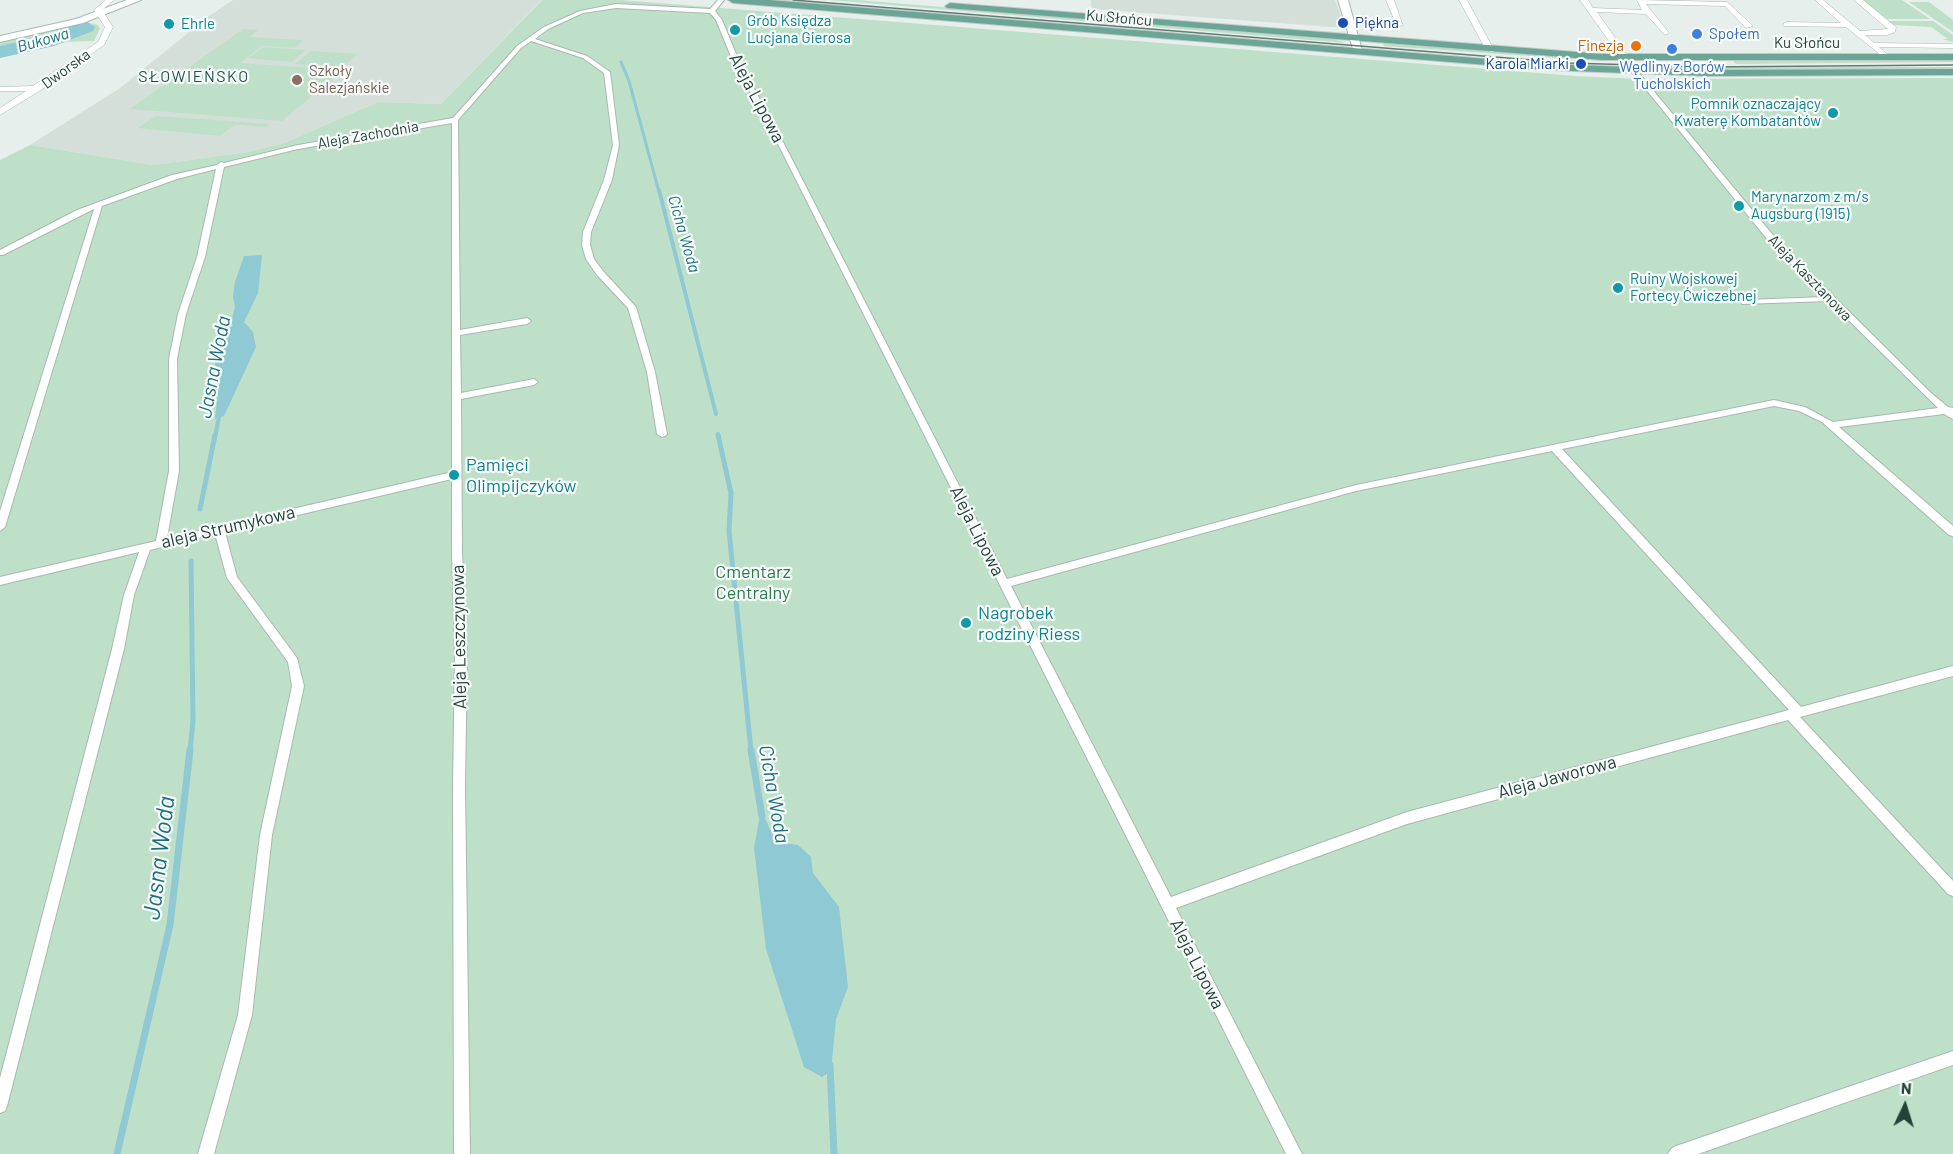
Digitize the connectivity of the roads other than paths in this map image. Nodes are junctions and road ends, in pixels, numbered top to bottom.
1 (110, 0) edge
2 (135, 0) edge
3 (733, 0) edge
4 (1343, 0) edge
5 (1390, 0) edge
6 (1463, 0) edge
7 (1584, 0) edge
8 (1819, 0) edge
9 (1858, 0) edge
10 (934, 4) dead end
11 (716, 5) edge
12 (1591, 10) junction
13 (1648, 12) junction
14 (99, 14) junction
15 (1401, 24) dead end
16 (1787, 24) dead end
17 (1847, 25) junction
18 (1749, 26) dead end
19 (0, 33) edge
20 (1665, 33) dead end
21 (1856, 33) junction
22 (0, 39) edge
23 (530, 39) junction
24 (1357, 39) junction
25 (1871, 45) junction
26 (1953, 46) edge
27 (1490, 50) junction
28 (1359, 52) junction
29 (1953, 57) edge
30 (1625, 58) junction
31 (1887, 58) junction
32 (1953, 72) edge
33 (1638, 75) junction
34 (38, 88) junction
35 (0, 89) edge
36 (0, 112) edge
37 (455, 120) junction
38 (221, 164) junction
39 (99, 205) junction
40 (0, 253) edge
41 (1830, 299) junction
42 (1745, 303) dead end
43 (527, 321) dead end
44 (456, 333) junction
45 (534, 382) dead end
46 (456, 397) junction
47 (1951, 412) edge
48 (1831, 425) junction
49 (662, 434) dead end
50 (1554, 447) junction
51 (457, 474) junction
52 (0, 527) edge
53 (219, 530) junction
54 (1953, 532) edge
55 (161, 543) junction
56 (146, 547) junction
57 (0, 581) edge
58 (1004, 584) junction
59 (1953, 671) edge
60 (1794, 713) junction
61 (1953, 890) edge
62 (1167, 905) junction
63 (1953, 1058) edge
64 (0, 1106) edge
65 (206, 1154) edge
66 (462, 1154) edge
67 (1294, 1154) edge
68 (1676, 1154) edge

1 - 14 street
1 - 19 main road
2 - 14 main road
3 - 28 main road, Ku Słońcu
4 - 24 main road
5 - 15 street
6 - 27 street
7 - 12 street
8 - 17 street
9 - 21 street
10 - 24 main road, Ku Słońcu
11 - 23 street
11 - 58 street, Aleja Lipowa
12 - 13 street
12 - 30 street
13 - 18 street
13 - 20 street
14 - 22 main road
14 - 34 street, Dworska
16 - 17 street
17 - 21 street
21 - 25 street
23 - 37 street
23 - 49 street
24 - 27 main road, Ku Słońcu
24 - 28 main road
25 - 26 street
25 - 31 street
27 - 30 main road, Ku Słońcu
28 - 33 main road, Ku Słońcu
29 - 31 main road, Ku Słońcu
30 - 31 main road, Ku Słońcu
30 - 33 street
32 - 33 main road, Ku Słońcu
33 - 41 street, Aleja Kasztanowa
34 - 35 street
34 - 36 street, Dworska
37 - 38 street, Aleja Zachodnia
37 - 44 street, Aleja Leszczynowa
38 - 39 street, Aleja Zachodnia
38 - 55 street
39 - 40 street, Aleja Zachodnia
39 - 52 street
41 - 42 street
41 - 47 street, Aleja Kasztanowa
43 - 44 street
44 - 46 street, Aleja Leszczynowa
45 - 46 street
46 - 51 street, Aleja Leszczynowa
47 - 48 street
48 - 50 street
48 - 54 street
50 - 58 street
50 - 60 street
51 - 53 street, aleja Strumykowa
51 - 66 street, Aleja Leszczynowa
53 - 55 street, aleja Strumykowa
53 - 65 street
55 - 56 street, aleja Strumykowa
56 - 57 street, aleja Strumykowa
56 - 64 street
58 - 62 street, Aleja Lipowa
59 - 60 street, Aleja Jaworowa
60 - 61 street
60 - 62 street, Aleja Jaworowa
62 - 67 street, Aleja Lipowa
63 - 68 street

